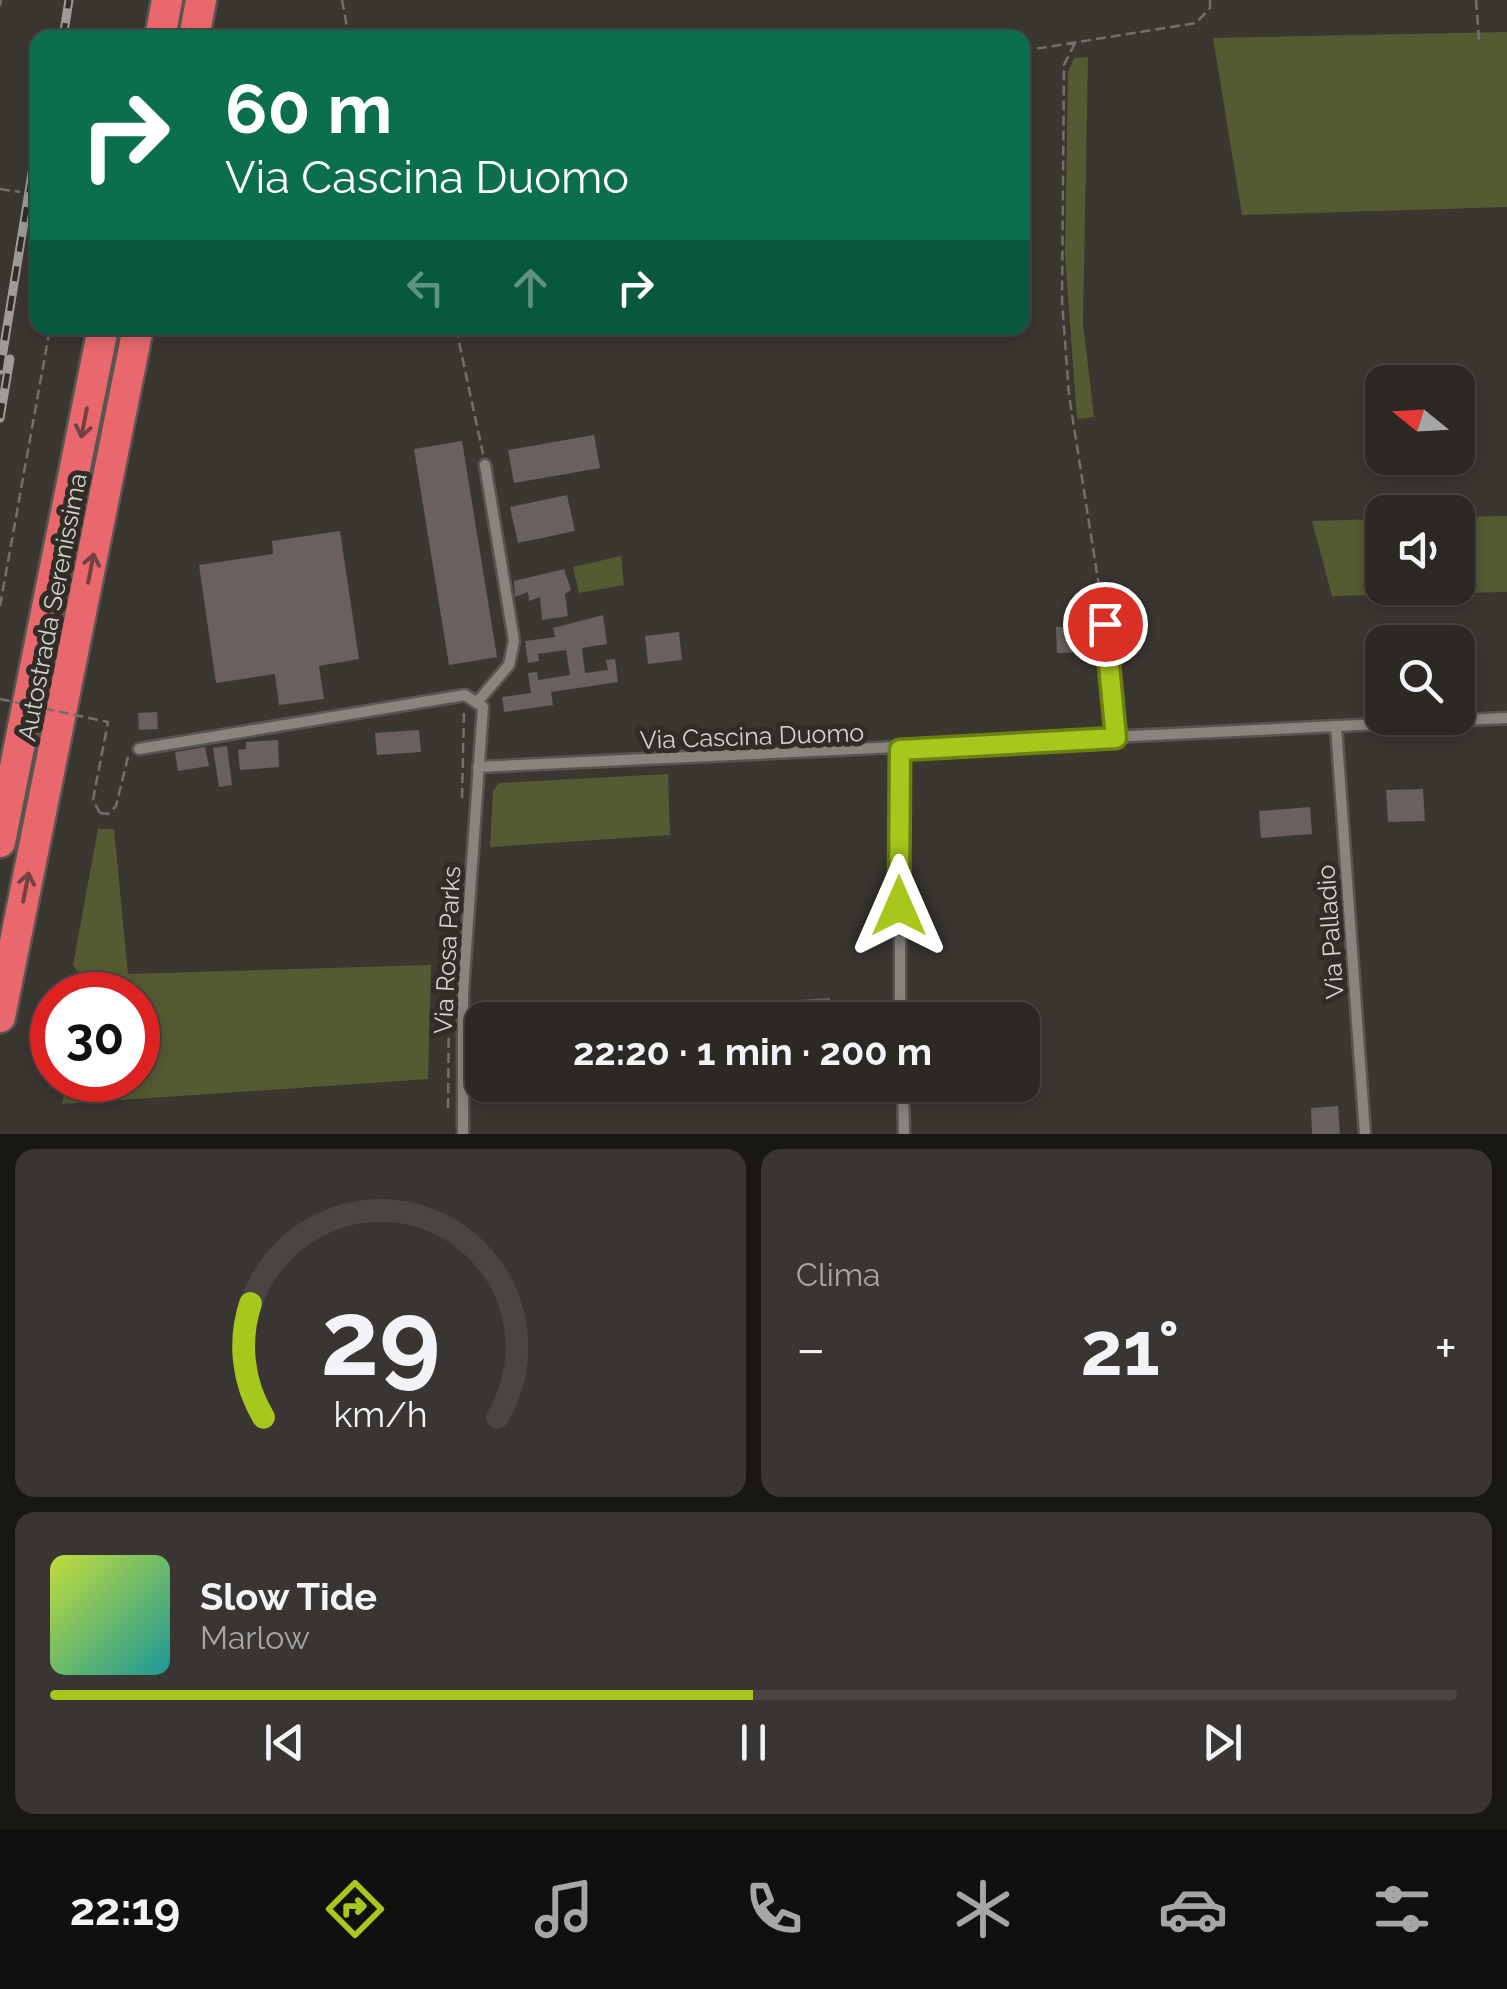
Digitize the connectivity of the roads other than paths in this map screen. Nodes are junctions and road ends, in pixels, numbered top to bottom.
1 (167, 0) edge
2 (201, 0) edge
3 (161, 30) edge
4 (195, 30) edge
5 (102, 335) edge
6 (137, 335) edge
7 (485, 465) road end
8 (1105, 624) road end
9 (479, 700) junction
10 (1507, 718) edge
11 (1336, 726) junction
12 (1116, 738) junction
13 (135, 749) road end
14 (900, 750) junction
15 (478, 768) junction
16 (0, 842) edge
17 (900, 1002) edge
18 (0, 1017) edge
19 (903, 1102) edge
20 (463, 1134) edge
21 (904, 1134) edge
22 (1364, 1134) edge

1 - 3 highway
2 - 4 highway
5 -> 16 highway, Autostrada Serenissima
18 -> 6 highway, Autostrada Serenissima
7 - 9 street
8 - 12 street
9 - 13 street
9 - 15 street, Via Rosa Parks
10 - 11 street, Via Cascina Duomo
11 - 12 street, Via Cascina Duomo
11 - 22 street, Via Palladio
12 - 14 street, Via Cascina Duomo
14 - 15 street, Via Cascina Duomo
14 - 17 street
15 - 20 street, Via Rosa Parks
19 - 21 street

